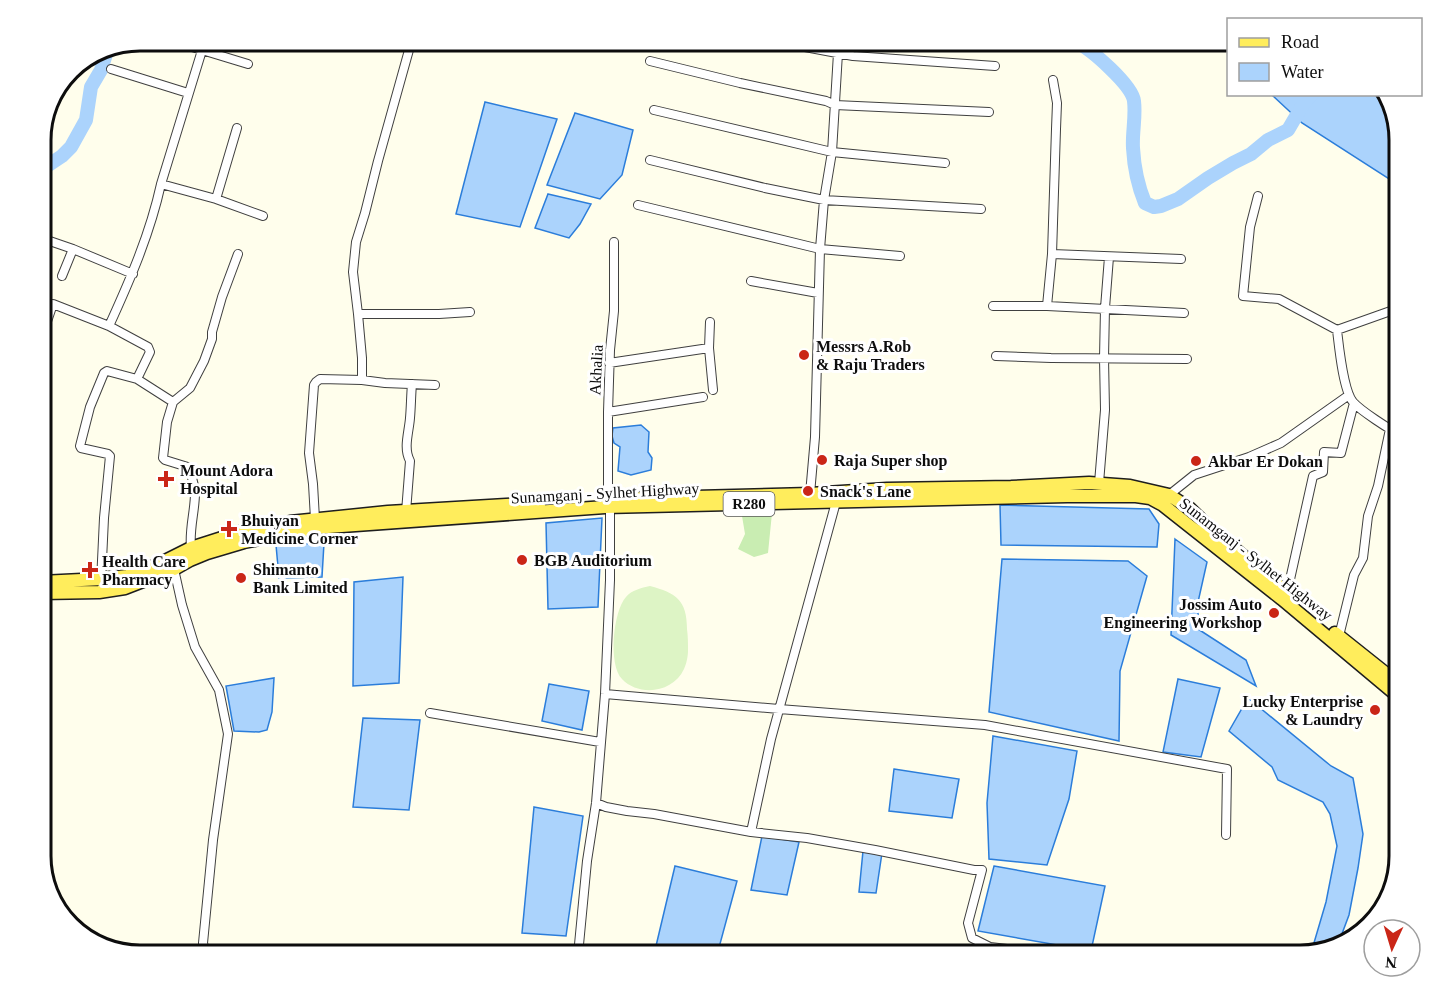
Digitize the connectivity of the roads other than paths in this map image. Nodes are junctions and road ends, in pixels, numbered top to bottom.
1 (201, 51) edge
2 (208, 51) edge
3 (409, 51) edge
4 (827, 51) edge
5 (838, 53) junction
6 (650, 61) dead end
7 (248, 64) dead end
8 (995, 66) dead end
9 (111, 69) dead end
10 (1053, 80) dead end
11 (189, 93) junction
12 (835, 105) junction
13 (654, 110) dead end
14 (989, 112) dead end
15 (237, 128) dead end
16 (832, 152) junction
17 (650, 160) dead end
18 (945, 163) dead end
19 (161, 184) junction
20 (1258, 196) dead end
21 (216, 199) junction
22 (824, 200) junction
23 (638, 205) dead end
24 (981, 209) dead end
25 (262, 216) dead end
26 (51, 242) edge
27 (614, 242) dead end
28 (72, 249) junction
29 (820, 249) junction
30 (238, 254) dead end
31 (1052, 254) junction
32 (900, 256) dead end
33 (1109, 257) junction
34 (1181, 259) dead end
35 (133, 274) junction
36 (62, 276) dead end
37 (751, 281) dead end
38 (818, 292) junction
39 (993, 306) dead end
40 (1047, 306) junction
41 (1105, 308) junction
42 (51, 310) edge
43 (470, 312) dead end
44 (1184, 313) dead end
45 (1389, 313) edge
46 (358, 315) junction
47 (710, 322) dead end
48 (109, 326) junction
49 (1338, 330) junction
50 (709, 348) junction
51 (996, 356) dead end
52 (1104, 358) junction
53 (1187, 359) dead end
54 (609, 363) junction
55 (137, 379) junction
56 (362, 380) junction
57 (412, 384) junction
58 (435, 385) dead end
59 (713, 390) dead end
60 (1349, 395) junction
61 (703, 397) dead end
62 (173, 402) junction
63 (1353, 403) junction
64 (608, 412) junction
65 (1389, 428) edge
66 (1389, 434) edge
67 (1099, 483) junction
68 (810, 494) junction
69 (1169, 495) junction
70 (836, 502) junction
71 (609, 503) junction
72 (406, 512) junction
73 (315, 519) junction
74 (191, 548) junction
75 (174, 569) junction
76 (102, 579) junction
77 (51, 582) edge
78 (51, 592) edge
79 (99, 592) junction
80 (1287, 594) junction
81 (1339, 636) junction
82 (1389, 675) edge
83 (1389, 688) edge
84 (605, 694) junction
85 (779, 709) junction
86 (430, 713) dead end
87 (600, 742) junction
88 (596, 803) junction
89 (751, 832) junction
90 (1226, 836) dead end
91 (203, 945) edge
92 (580, 945) edge
93 (988, 945) edge

1 - 11 street
2 - 7 street
3 - 46 street
4 - 5 street
5 - 8 street
5 - 12 street
6 - 12 street
9 - 11 street
10 - 31 street
11 - 19 street
12 - 14 street
12 - 16 street
13 - 16 street
15 - 21 street
16 - 18 street
16 - 22 street
17 - 22 street
19 - 21 street
19 - 35 street
20 - 49 street
21 - 25 street
22 - 24 street
22 - 29 street
23 - 29 street
26 - 28 street
27 - 54 street, Akhalia
28 - 35 street
28 - 36 street
29 - 32 street
29 - 38 street
30 - 62 street
31 - 33 street
31 - 40 street
33 - 34 street
33 - 41 street
35 - 48 street
37 - 38 street
38 - 68 street
39 - 40 street
40 - 41 street
41 - 44 street
41 - 52 street
42 - 48 street
43 - 46 street
45 - 49 street
46 - 56 street
47 - 50 street
48 - 55 street
49 - 60 street
50 - 54 street
50 - 59 street
51 - 52 street
52 - 53 street
52 - 67 street
54 - 64 street, Akhalia
55 - 62 street
55 - 76 street
56 - 57 street
56 - 73 street
57 - 58 street
57 - 72 street
60 - 63 street
60 - 69 street
61 - 64 street
62 - 74 street
63 - 65 street
63 - 80 street
64 - 71 street, Akhalia
66 - 81 street
67 - 68 main road, Sunamganj - Sylhet Highway / R280
67 - 69 main road, Sunamganj - Sylhet Highway / R280
68 - 71 main road, Sunamganj - Sylhet Highway / R280
69 - 80 main road, Sunamganj - Sylhet Highway / R280
70 - 71 main road, Sunamganj - Sylhet Highway / R280
70 - 83 main road, Sunamganj - Sylhet Highway / R280
70 - 85 street
71 - 72 main road, Sunamganj - Sylhet Highway / R280
71 - 75 main road, Sunamganj - Sylhet Highway / R280
71 - 84 street, Akhalia
72 - 73 main road, Sunamganj - Sylhet Highway / R280
73 - 74 main road, Sunamganj - Sylhet Highway / R280
74 - 76 main road, Sunamganj - Sylhet Highway / R280
75 - 79 main road, Sunamganj - Sylhet Highway / R280
75 - 91 street
76 - 77 main road, Sunamganj - Sylhet Highway / R280
76 - 79 street
78 - 79 main road, Sunamganj - Sylhet Highway / R280
80 - 81 main road, Sunamganj - Sylhet Highway / R280
81 - 82 main road, Sunamganj - Sylhet Highway / R280
84 - 85 street
84 - 87 street, Akhalia
85 - 89 street
85 - 90 street
86 - 87 street
87 - 88 street, Akhalia
88 - 89 street
88 - 92 street, Akhalia
89 - 93 street

